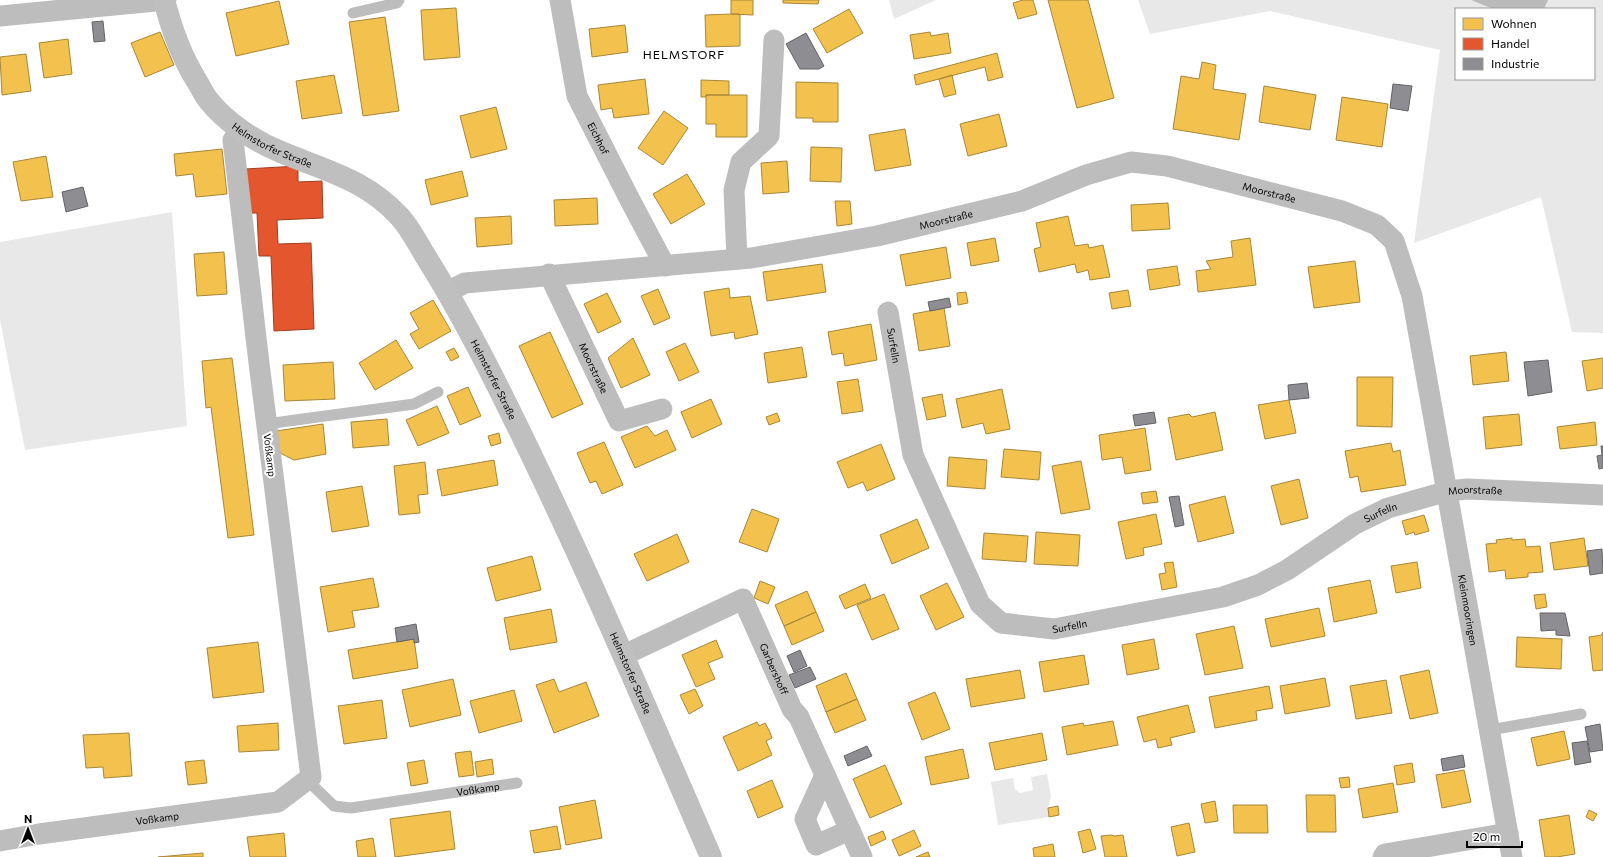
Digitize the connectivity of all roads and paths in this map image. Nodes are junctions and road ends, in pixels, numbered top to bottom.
1 (165, 0) edge
2 (399, 0) edge
3 (560, 0) edge
4 (353, 13) dead end
5 (0, 16) edge
6 (774, 40) dead end
7 (240, 130) junction
8 (738, 259) junction
9 (665, 266) junction
10 (549, 274) junction
11 (448, 292) junction
12 (888, 312) dead end
13 (438, 392) dead end
14 (662, 409) dead end
15 (266, 424) junction
16 (1448, 491) junction
17 (1603, 495) edge
18 (624, 655) junction
19 (1581, 714) dead end
20 (1490, 730) junction
21 (825, 775) junction
22 (307, 780) junction
23 (517, 783) dead end
24 (850, 830) junction
25 (1508, 833) junction
26 (0, 841) edge
27 (710, 857) edge
28 (862, 857) edge
29 (1383, 857) edge
30 (1512, 857) edge

1 - 5 street
1 - 7 main road, Helmstorfer Straße
2 - 4 lane
3 - 9 street, Eichhof
6 - 8 street
7 - 11 main road, Helmstorfer Straße
7 - 15 street, Voßkamp
8 - 9 street, Moorstraße
8 - 16 street, Moorstraße
9 - 10 street, Moorstraße
10 - 11 street, Moorstraße
10 - 14 street, Moorstraße
11 - 18 main road, Helmstorfer Straße
12 - 16 street, Surfelln
13 - 15 lane
15 - 22 street, Voßkamp
16 - 17 street, Moorstraße
16 - 20 street, Kleinmooringen
18 - 21 street, Garbershoff
18 - 27 main road, Helmstorfer Straße
19 - 20 lane
20 - 25 street, Kleinmooringen
21 - 24 street, Garbershoff
21 - 24 street
22 - 23 lane, Voßkamp
22 - 26 street, Voßkamp
24 - 28 street, Garbershoff
25 - 29 street
25 - 30 street, Kleinmooringen

